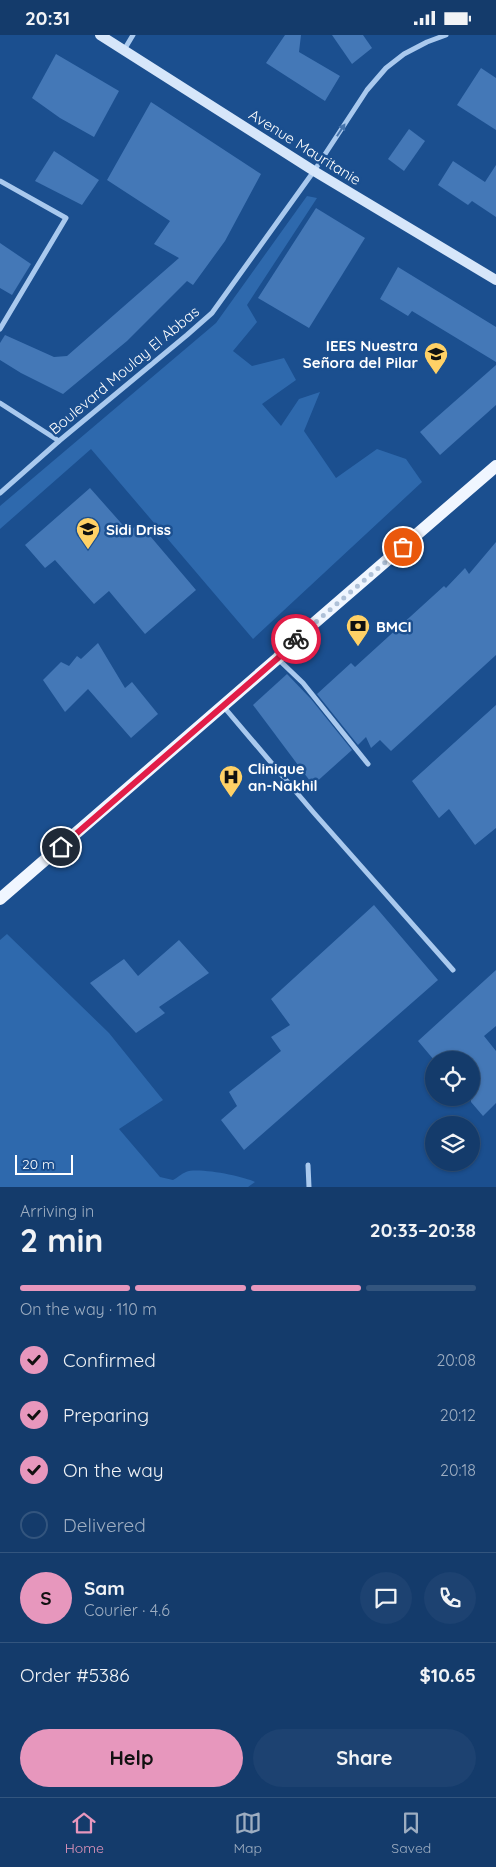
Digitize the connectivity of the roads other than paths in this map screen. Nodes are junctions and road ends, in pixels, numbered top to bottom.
1 (100, 35) edge
2 (133, 35) edge
3 (446, 35) edge
4 (124, 50) junction
5 (314, 171) junction
6 (0, 181) edge
7 (496, 280) edge
8 (0, 329) edge
9 (0, 403) edge
10 (59, 441) junction
11 (496, 466) edge
12 (0, 493) edge
13 (278, 658) junction
14 (223, 705) junction
15 (368, 764) dead end
16 (0, 899) edge
17 (453, 970) dead end
18 (308, 1165) dead end
19 (309, 1187) edge

1 - 4 street, Avenue Mauritanie
2 - 4 street
5 -> 3 street, Boulevard Moulay El Abbas
4 - 5 street, Avenue Mauritanie
5 - 7 street, Avenue Mauritanie
5 - 10 street, Boulevard Moulay El Abbas
6 - 8 street
9 - 10 street
10 - 12 street, Boulevard Moulay El Abbas
11 - 13 main road
13 - 14 main road
13 - 15 street
14 - 16 main road
14 - 17 street
18 - 19 street

